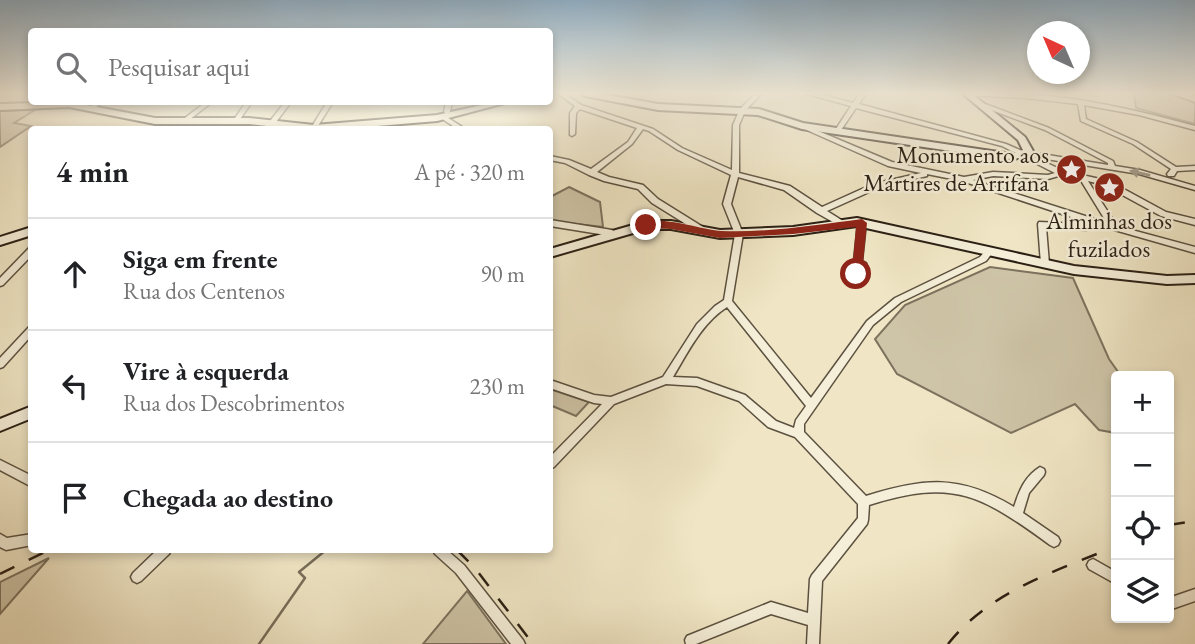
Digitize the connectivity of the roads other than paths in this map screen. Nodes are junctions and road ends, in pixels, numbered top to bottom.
1 (250, 123) edge
2 (371, 123) edge
3 (573, 123) edge
4 (629, 123) edge
5 (739, 123) edge
6 (794, 123) edge
7 (844, 123) edge
8 (915, 123) edge
9 (1003, 123) edge
10 (1030, 123) edge
11 (1178, 123) edge
12 (1093, 124) edge
13 (269, 126) edge
14 (344, 126) edge
15 (802, 126) junction
16 (641, 127) junction
17 (1195, 128) edge
18 (837, 132) junction
19 (572, 134) dead end
20 (1053, 134) junction
21 (1025, 153) junction
22 (553, 159) edge
23 (1066, 159) junction
24 (1084, 162) junction
25 (1112, 166) dead end
26 (1175, 169) junction
27 (1195, 169) edge
28 (591, 173) junction
29 (932, 173) junction
30 (1062, 173) junction
31 (735, 174) junction
32 (1082, 177) junction
33 (963, 179) junction
34 (1167, 180) junction
35 (1101, 182) junction
36 (1195, 188) edge
37 (820, 211) junction
38 (1087, 220) junction
39 (1195, 222) edge
40 (553, 223) edge
41 (840, 223) junction
42 (862, 223) junction
43 (1112, 226) junction
44 (700, 229) junction
45 (28, 232) edge
46 (612, 233) junction
47 (739, 234) junction
48 (0, 241) edge
49 (1194, 250) edge
50 (553, 252) edge
51 (989, 253) junction
52 (28, 254) edge
53 (858, 263) dead end
54 (1045, 264) junction
55 (1195, 279) edge
56 (0, 283) edge
57 (728, 302) junction
58 (28, 333) edge
59 (0, 364) edge
60 (666, 380) junction
61 (553, 385) edge
62 (611, 401) junction
63 (811, 405) junction
64 (28, 414) edge
65 (2, 426) edge
66 (799, 434) junction
67 (553, 461) edge
68 (0, 465) edge
69 (1040, 472) dead end
70 (28, 480) edge
71 (864, 502) junction
72 (1017, 514) junction
73 (0, 540) edge
74 (28, 540) edge
75 (1054, 541) dead end
76 (162, 553) edge
77 (442, 553) edge
78 (1093, 565) dead end
79 (1111, 575) edge
80 (137, 577) dead end
81 (1195, 595) edge
82 (1174, 602) edge
83 (813, 620) junction
84 (691, 640) dead end
85 (519, 644) edge
86 (813, 644) edge

1 - 13 street
2 - 14 street
3 - 19 street
4 - 16 street
5 - 31 street
6 - 15 street
7 - 18 street
8 - 21 street
9 - 21 street
10 - 20 street
11 - 17 street
12 - 26 street
15 - 18 street
15 - 29 street
16 - 28 street
16 - 31 street
18 - 21 street
20 - 23 street
20 - 25 street
21 - 23 street
21 - 30 street
22 - 28 street
23 - 24 street
34 -> 24 street
24 - 35 street
26 - 27 street
26 - 34 street
28 - 44 street
29 - 33 street
29 - 37 street
30 - 32 street
30 - 33 street
31 - 37 street
31 - 47 street
32 - 35 street
32 - 43 street
33 - 38 street
34 - 36 street
35 - 39 street
37 - 41 street
38 - 43 street
38 - 54 street
40 - 46 street
41 - 42 street
41 - 47 street
42 - 51 street
42 - 53 street
43 - 49 street
44 - 46 street
44 - 47 street
45 - 48 street
46 - 50 street
47 - 57 street
51 - 54 street
51 - 63 street
52 - 56 street
54 - 55 street
57 - 60 street
57 - 63 street
58 - 59 street
60 - 62 street
60 - 66 street
61 - 62 street
62 - 67 street
63 - 66 street
64 - 65 street
66 - 71 street
68 - 70 street
69 - 72 street
71 - 72 street
71 - 83 street
72 - 75 street
73 - 74 street
76 - 80 street
77 - 85 street
78 - 79 street
81 - 82 street
83 - 84 street
83 - 86 street

